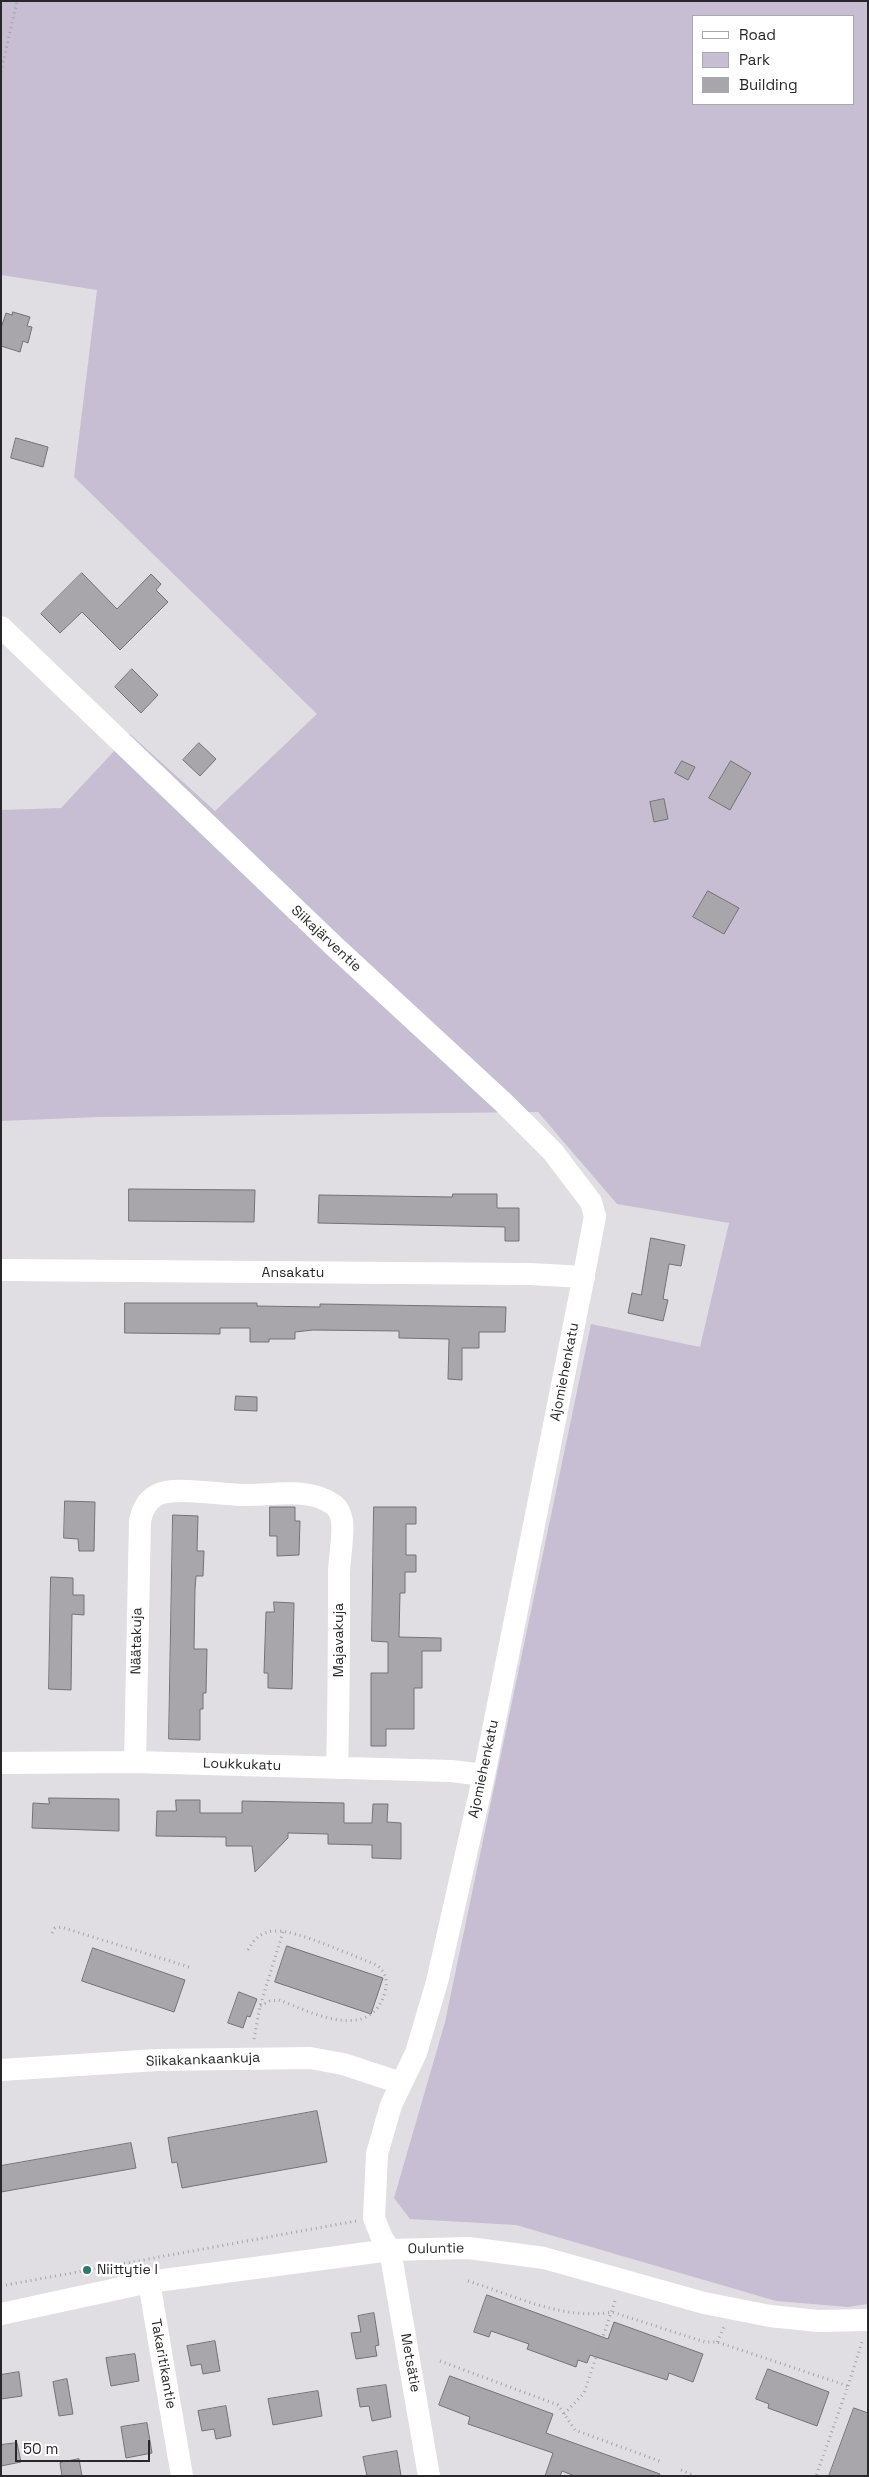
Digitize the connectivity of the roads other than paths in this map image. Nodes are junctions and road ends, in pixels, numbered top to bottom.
1 (1, 627) edge
2 (1, 1270) edge
3 (584, 1277) junction
4 (140, 1521) joint
5 (135, 1762) junction
6 (1, 1764) edge
7 (337, 1768) junction
8 (484, 1775) junction
9 (1, 2070) edge
10 (400, 2084) junction
11 (390, 2250) junction
12 (149, 2282) junction
13 (1, 2314) edge
14 (866, 2327) edge
15 (182, 2476) edge
16 (429, 2476) edge

1 - 3 street, Siikajärventie
2 - 3 street, Ansakatu
3 - 8 street, Ajomiehenkatu
4 - 5 street, Näätakuja
4 - 7 street, Majavakuja
5 - 6 street, Loukkukatu
5 - 7 street, Loukkukatu
7 - 8 street, Loukkukatu
8 - 10 street, Ajomiehenkatu
9 - 10 street, Siikakankaankuja
10 - 11 street, Ajomiehenkatu
11 - 12 street, Ouluntie
11 - 14 street, Ouluntie
11 - 16 street, Metsätie
12 - 13 street, Ouluntie
12 - 15 street, Takaritikantie

